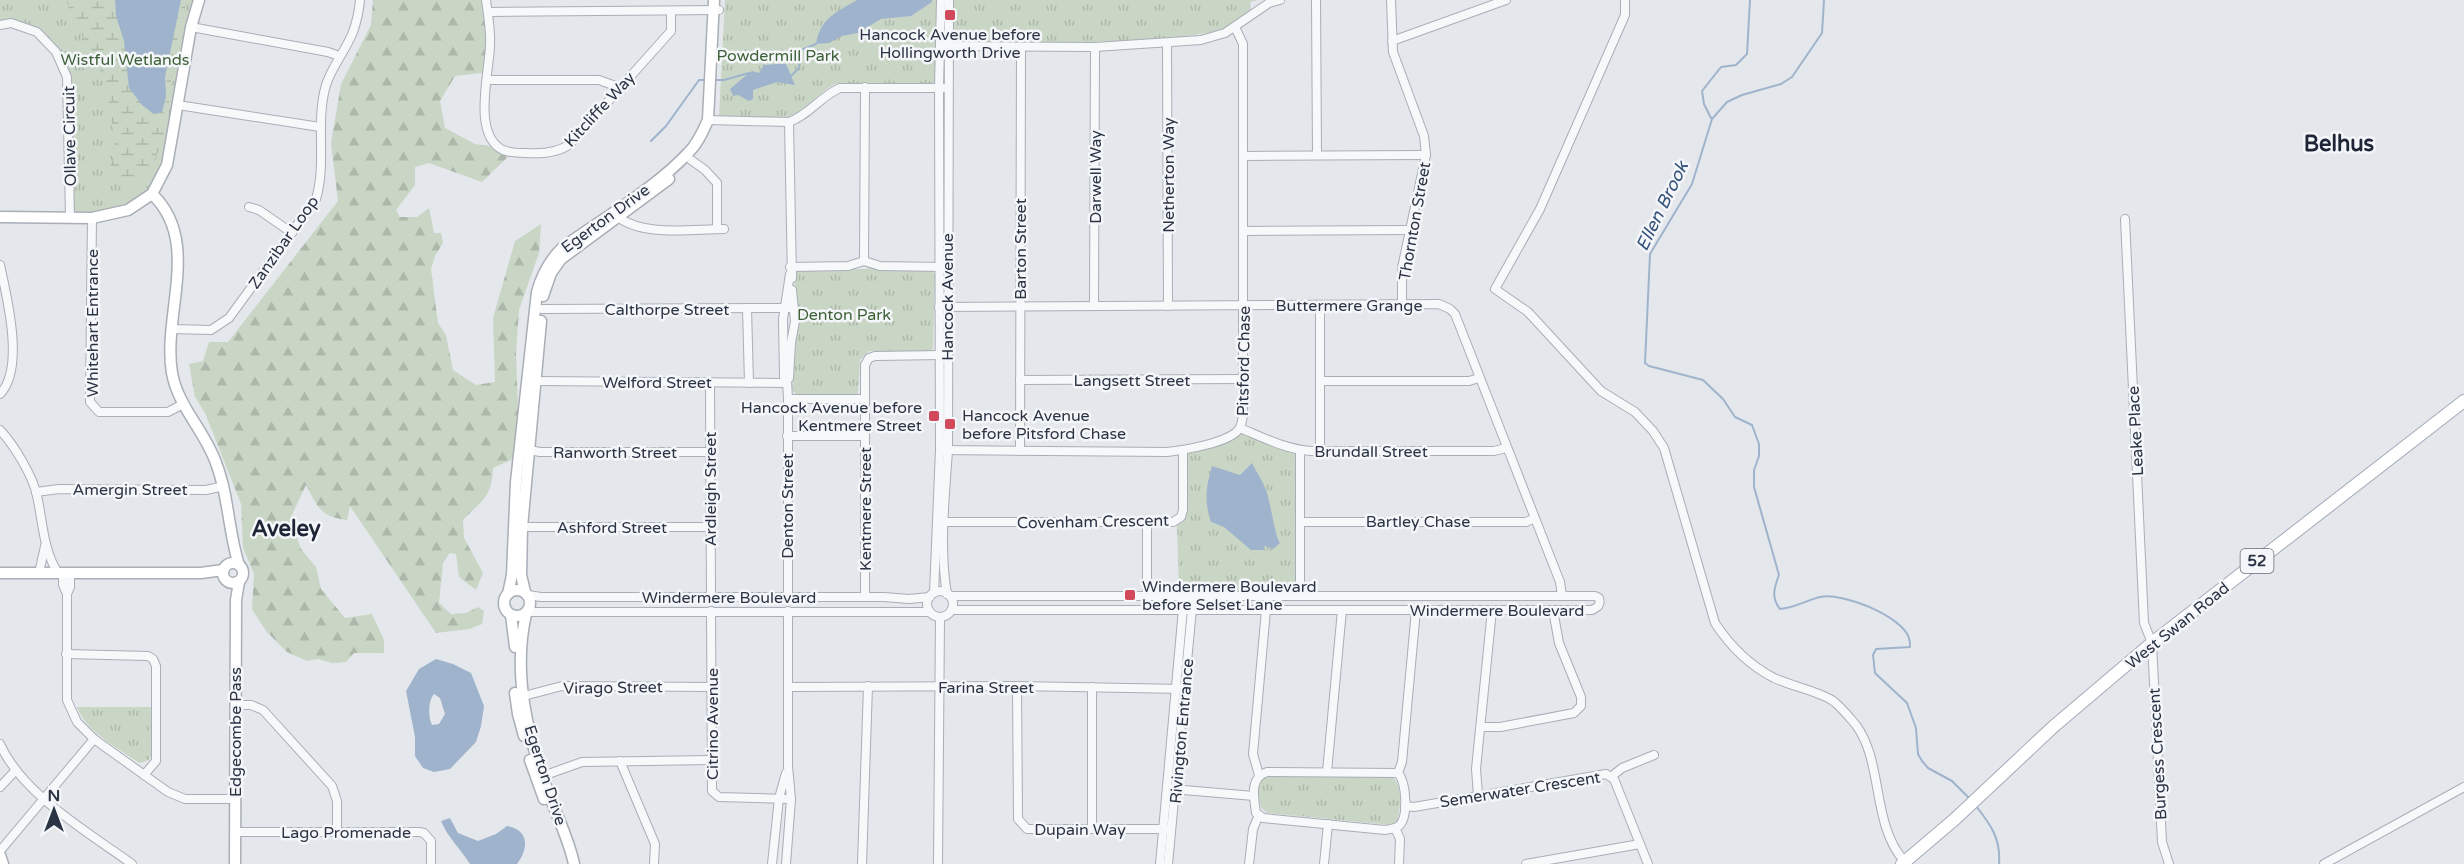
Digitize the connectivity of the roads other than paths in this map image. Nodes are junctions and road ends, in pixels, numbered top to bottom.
1 (199, 0) edge
2 (360, 0) edge
3 (486, 0) edge
4 (941, 0) edge
5 (949, 0) edge
6 (1280, 0) edge
7 (1316, 0) edge
8 (1391, 0) edge
9 (1506, 0) edge
10 (1625, 0) edge
11 (716, 5) edge
12 (671, 11) junction
13 (488, 12) junction
14 (0, 25) edge
15 (191, 27) junction
16 (1235, 27) junction
17 (1392, 41) junction
18 (1167, 43) junction
19 (944, 46) junction
20 (1021, 47) junction
21 (1095, 48) junction
22 (339, 56) junction
23 (488, 80) junction
24 (865, 87) junction
25 (621, 88) junction
26 (943, 88) junction
27 (178, 105) junction
28 (711, 121) junction
29 (789, 122) junction
30 (320, 127) junction
31 (1426, 155) junction
32 (1244, 156) junction
33 (1317, 156) junction
34 (691, 160) junction
35 (152, 194) junction
36 (249, 207) dead end
37 (0, 217) edge
38 (70, 217) junction
39 (618, 217) junction
40 (92, 218) junction
41 (2125, 219) dead end
42 (1411, 230) junction
43 (1244, 231) junction
44 (292, 233) junction
45 (864, 261) junction
46 (0, 265) edge
47 (943, 267) junction
48 (790, 271) junction
49 (1320, 305) junction
50 (1402, 305) junction
51 (1094, 306) junction
52 (1168, 306) junction
53 (1244, 306) junction
54 (943, 307) junction
55 (1019, 307) junction
56 (747, 308) junction
57 (542, 309) junction
58 (789, 309) junction
59 (172, 329) junction
60 (943, 355) junction
61 (1479, 378) junction
62 (1244, 379) junction
63 (1020, 380) junction
64 (531, 381) junction
65 (1320, 381) junction
66 (710, 382) junction
67 (787, 382) junction
68 (749, 383) junction
69 (0, 394) edge
70 (788, 399) junction
71 (864, 399) junction
72 (2464, 401) edge
73 (183, 404) junction
74 (1240, 428) junction
75 (0, 430) edge
76 (787, 436) junction
77 (865, 436) junction
78 (1506, 448) junction
79 (524, 449) junction
80 (944, 450) junction
81 (1183, 450) junction
82 (1300, 450) junction
83 (1020, 451) junction
84 (1320, 451) junction
85 (710, 452) junction
86 (224, 486) junction
87 (36, 492) junction
88 (1535, 518) junction
89 (940, 522) junction
90 (1147, 522) junction
91 (1300, 522) junction
92 (710, 526) junction
93 (518, 527) junction
94 (46, 542) junction
95 (0, 573) edge
96 (39, 573) junction
97 (64, 573) junction
98 (231, 574) junction
99 (526, 593) junction
100 (508, 594) junction
101 (932, 595) junction
102 (949, 595) junction
103 (865, 596) junction
104 (1300, 596) junction
105 (1562, 596) junction
106 (711, 597) junction
107 (788, 597) junction
108 (1147, 598) junction
109 (1184, 598) junction
110 (1193, 598) junction
111 (952, 609) junction
112 (1187, 610) junction
113 (1266, 610) junction
114 (1341, 610) junction
115 (1416, 610) junction
116 (1492, 610) junction
117 (1553, 610) junction
118 (711, 611) junction
119 (788, 611) junction
120 (930, 612) junction
121 (527, 613) junction
122 (511, 615) junction
123 (940, 617) junction
124 (2152, 642) junction
125 (66, 654) junction
126 (868, 686) junction
127 (1017, 686) junction
128 (712, 687) junction
129 (788, 687) junction
130 (940, 687) junction
131 (1092, 687) junction
132 (1180, 689) junction
133 (519, 697) junction
134 (236, 705) junction
135 (1481, 727) junction
136 (94, 739) junction
137 (0, 744) edge
138 (1654, 756) dead end
139 (711, 760) junction
140 (620, 761) junction
141 (788, 766) junction
142 (15, 771) junction
143 (1327, 772) junction
144 (1398, 773) junction
145 (144, 775) junction
146 (1259, 775) junction
147 (1612, 776) junction
148 (539, 777) junction
149 (0, 787) edge
150 (2464, 787) edge
151 (1171, 789) junction
152 (1478, 795) junction
153 (1254, 796) junction
154 (779, 798) junction
155 (45, 799) junction
156 (235, 799) junction
157 (791, 799) junction
158 (1405, 806) junction
159 (1259, 815) junction
160 (1328, 824) junction
161 (1395, 828) junction
162 (1092, 829) junction
163 (1167, 829) junction
164 (235, 832) junction
165 (337, 832) junction
166 (1640, 844) junction
167 (0, 853) edge
168 (1903, 863) edge
169 (3, 864) edge
170 (132, 864) edge
171 (235, 864) edge
172 (431, 864) edge
173 (568, 864) edge
174 (574, 864) edge
175 (654, 864) edge
176 (772, 864) edge
177 (786, 864) edge
178 (862, 864) edge
179 (938, 864) edge
180 (1160, 864) edge
181 (1168, 864) edge
182 (1249, 864) edge
183 (1324, 864) edge
184 (1399, 864) edge
185 (1526, 864) edge
186 (1648, 864) edge
187 (2169, 864) edge
188 (2324, 864) edge

1 - 15 street
2 - 22 street, Zanzibar Loop
3 - 13 street, Kitcliffe Way
4 - 19 street, Hancock Avenue
5 - 19 street, Hancock Avenue
6 - 16 street
7 - 33 street
8 - 17 street, Thornton Street
9 - 17 street
10 - 168 street
11 - 12 street
11 - 28 street, Egerton Drive
12 - 13 street
12 - 25 street, Kitcliffe Way
13 - 23 street, Kitcliffe Way
14 - 38 street, Ollave Circuit
15 - 22 street
15 - 27 street
16 - 18 street
16 - 32 street, Pitsford Chase
17 - 31 street, Thornton Street
18 - 21 street
18 - 52 street, Netherton Way
19 - 20 street
19 - 26 street, Hancock Avenue
20 - 21 street
20 - 55 street, Barton Street
21 - 51 street, Darwell Way
22 - 30 street, Zanzibar Loop
23 - 25 street
23 - 25 street, Kitcliffe Way
24 - 26 street
24 - 29 street
24 - 45 street
26 - 47 street, Hancock Avenue
27 - 30 street
27 - 35 street
28 - 29 street
28 - 34 street, Egerton Drive
28 - 64 street, Egerton Drive
29 - 48 street, Denton Street
30 - 44 street, Zanzibar Loop
31 - 33 street
31 - 42 street, Thornton Street
32 - 33 street
32 - 43 street, Pitsford Chase
34 - 39 street, Egerton Drive
34 - 39 street
35 - 40 street
35 - 59 street, Edgecombe Pass
36 - 44 street
37 - 38 street
38 - 40 street
39 - 57 street, Egerton Drive
40 - 73 street, Whitehart Entrance
41 - 124 street, Leake Place
42 - 43 street
42 - 50 street, Thornton Street
43 - 53 street, Pitsford Chase
44 - 59 street, Zanzibar Loop
45 - 47 street
45 - 48 street
46 - 69 street
47 - 54 street, Hancock Avenue
48 - 58 street, Denton Street
49 - 50 street, Buttermere Grange
49 - 53 street, Buttermere Grange
49 - 65 street
50 - 61 street, Buttermere Grange
51 - 52 street, Buttermere Grange
51 - 55 street, Buttermere Grange
52 - 53 street, Buttermere Grange
53 - 62 street, Pitsford Chase
54 - 55 street, Buttermere Grange
54 - 60 street, Hancock Avenue
55 - 63 street, Barton Street
56 - 57 street, Calthorpe Street
56 - 58 street, Calthorpe Street
56 - 68 street
57 - 64 street, Egerton Drive
58 - 67 street, Denton Street
59 - 73 street, Edgecombe Pass
60 - 71 street, Kentmere Street
60 - 80 street, Hancock Avenue
61 - 65 street
61 - 78 street, Buttermere Grange
62 - 63 street, Langsett Street
62 - 74 street, Pitsford Chase
63 - 83 street, Barton Street
64 - 66 street, Welford Street
64 - 79 street, Egerton Drive
65 - 84 street
66 - 68 street, Welford Street
66 - 85 street, Ardleigh Street
67 - 68 street, Welford Street
67 - 70 street, Denton Street
70 - 71 street
70 - 76 street, Denton Street
71 - 77 street, Kentmere Street
72 - 124 main road, West Swan Road / 52
73 - 86 street, Edgecombe Pass
74 - 81 street, Pitsford Chase
74 - 82 street, Brundall Street
75 - 87 street
76 - 77 street
76 - 107 street, Denton Street
77 - 103 street, Kentmere Street
78 - 84 street, Brundall Street
78 - 88 street, Buttermere Grange
79 - 85 street, Ranworth Street
79 - 93 street, Egerton Drive
80 - 83 street, Pitsford Chase
80 - 89 street, Hancock Avenue
81 - 83 street, Pitsford Chase
81 - 90 street, Covenham Crescent
82 - 84 street, Brundall Street
82 - 91 street
85 - 92 street, Ardleigh Street
86 - 87 street, Amergin Street
86 - 98 street, Edgecombe Pass
87 - 94 street
88 - 91 street, Bartley Chase
88 - 105 street, Buttermere Grange
89 - 90 street, Covenham Crescent
89 - 101 street, Hancock Avenue
89 - 102 street, Hancock Avenue
90 - 108 street
91 - 104 street
92 - 93 street, Ashford Street
92 - 106 street, Ardleigh Street
93 - 99 street, Egerton Drive
93 - 100 street, Egerton Drive
94 - 96 street
94 - 97 street
95 - 96 street
96 - 97 street
97 - 98 street
97 - 125 street
98 - 134 street, Edgecombe Pass
99 - 100 street
99 - 106 street, Windermere Boulevard
99 - 121 street
100 - 122 street
101 - 102 street
101 - 103 street, Windermere Boulevard
101 - 120 street
102 - 108 street, Windermere Boulevard
102 - 111 street
103 - 107 street, Windermere Boulevard
104 - 105 street, Windermere Boulevard
104 - 110 street, Windermere Boulevard
105 - 117 street, Windermere Boulevard
106 - 107 street, Windermere Boulevard
108 - 109 street, Windermere Boulevard
109 - 110 street, Windermere Boulevard
109 - 112 street, Rivington Entrance
110 - 112 street, Rivington Entrance
111 - 112 street, Windermere Boulevard
111 - 123 street
112 - 113 street, Windermere Boulevard
112 - 132 street, Rivington Entrance
113 - 114 street, Windermere Boulevard
113 - 146 street
114 - 115 street, Windermere Boulevard
114 - 143 street
115 - 116 street, Windermere Boulevard
115 - 144 street
116 - 117 street, Windermere Boulevard
116 - 135 street
117 - 135 street
118 - 119 street, Windermere Boulevard
118 - 121 street, Windermere Boulevard
118 - 128 street, Citrino Avenue
119 - 120 street, Windermere Boulevard
119 - 129 street
120 - 123 street
121 - 122 street
121 - 133 street, Egerton Drive
122 - 133 street, Egerton Drive
123 - 130 street
124 - 168 main road, West Swan Road / 52
124 - 187 street, Burgess Crescent
125 - 136 street
125 - 145 street
126 - 129 street, Farina Street
126 - 130 street, Farina Street
126 - 178 street
127 - 130 street, Farina Street
127 - 131 street, Farina Street
127 - 162 street, Dupain Way
128 - 133 street, Virago Street
128 - 139 street, Citrino Avenue
129 - 141 street
130 - 179 street
131 - 132 street, Farina Street
131 - 162 street
132 - 151 street, Rivington Entrance
133 - 148 street, Egerton Drive
134 - 156 street, Edgecombe Pass
134 - 165 street
135 - 152 street
136 - 145 street
136 - 155 street
137 - 142 street
138 - 147 street
139 - 140 street
139 - 154 street, Citrino Avenue
140 - 148 street
140 - 175 street
141 - 154 street
141 - 157 street
142 - 149 street
142 - 155 street
143 - 144 street
143 - 146 street
144 - 158 street
145 - 156 street
146 - 153 street
147 - 152 street, Semerwater Crescent
147 - 166 street, Semerwater Crescent
148 - 173 street, Egerton Drive
148 - 174 street, Egerton Drive
150 - 188 street
151 - 153 street
151 - 163 street, Rivington Entrance
152 - 158 street, Semerwater Crescent
153 - 159 street
154 - 157 street, Citrino Avenue
154 - 176 street
155 - 167 street
155 - 170 street
156 - 164 street, Edgecombe Pass
157 - 177 street
158 - 161 street
159 - 160 street
159 - 182 street
160 - 161 street
160 - 183 street
161 - 184 street
162 - 163 street, Dupain Way
163 - 180 street, Rivington Entrance
163 - 181 street, Rivington Entrance
164 - 165 street, Lago Promenade
164 - 171 street, Edgecombe Pass
165 - 172 street, Lago Promenade
166 - 185 street
166 - 186 street, Semerwater Crescent
167 - 169 street

